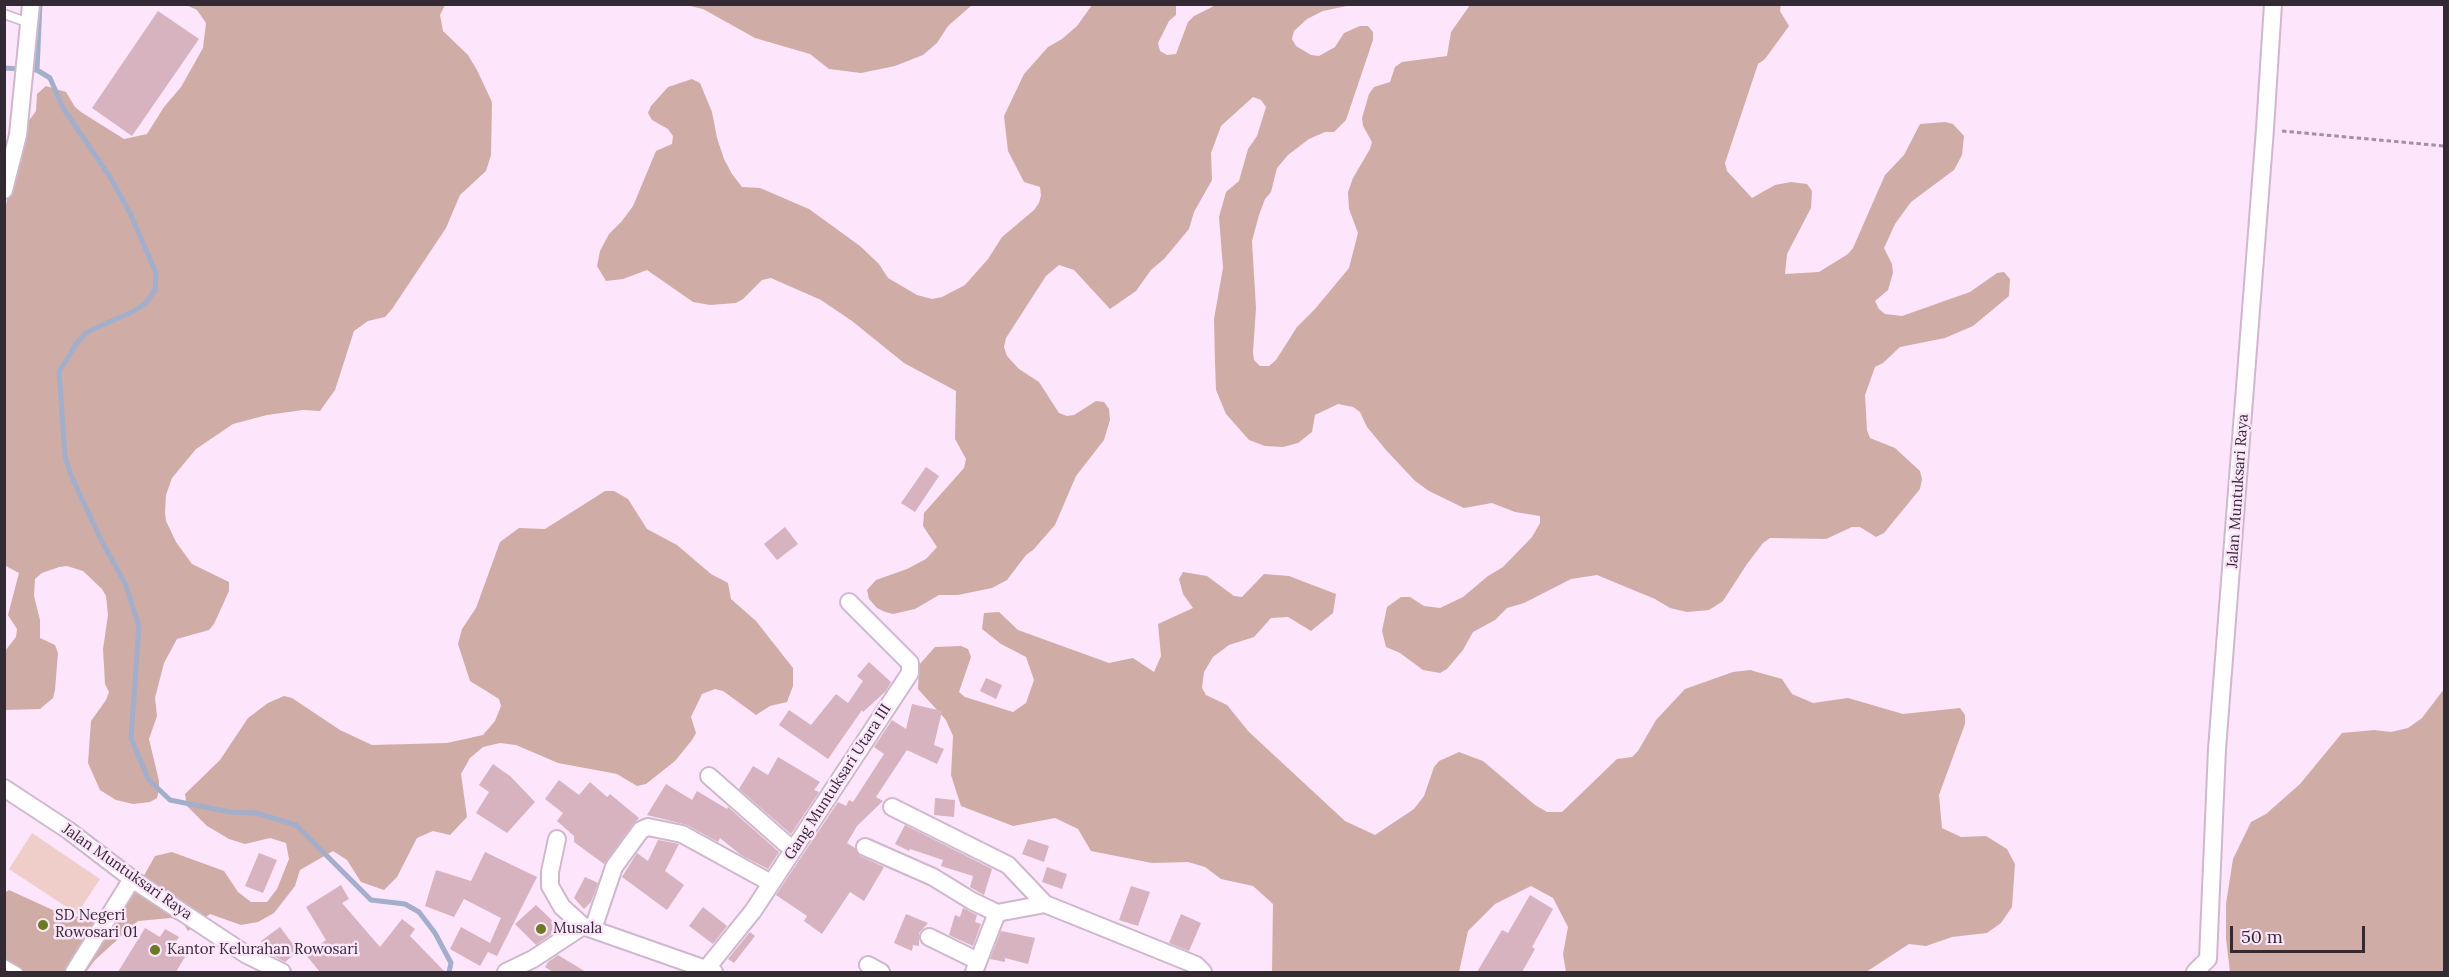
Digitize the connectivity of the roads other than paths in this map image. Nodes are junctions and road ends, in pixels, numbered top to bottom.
1 (31, 4) edge
2 (2273, 4) edge
3 (4, 14) edge
4 (28, 23) junction
5 (4, 190) edge
6 (849, 602) dead end
7 (709, 776) dead end
8 (4, 788) edge
9 (892, 807) dead end
10 (557, 839) dead end
11 (865, 847) dead end
12 (793, 850) junction
13 (132, 879) junction
14 (771, 883) junction
15 (1045, 904) junction
16 (997, 913) junction
17 (588, 927) junction
18 (929, 937) dead end
19 (4, 964) edge
20 (2209, 966) edge
21 (976, 967) edge
22 (710, 970) edge
23 (18, 972) edge
24 (74, 972) edge
25 (282, 972) edge
26 (506, 972) edge
27 (1203, 972) edge
28 (2195, 972) edge

1 - 4 street
2 - 20 street, Jalan Muntuksari Raya
3 - 4 lane
4 - 5 street
6 - 12 street, Gang Muntuksari Utara III
7 - 12 street
8 - 13 street, Jalan Muntuksari Raya
9 - 15 street
10 - 17 street
11 - 16 street
12 - 14 street, Gang Muntuksari Utara III
13 - 24 street
13 - 25 street, Jalan Muntuksari Raya
14 - 17 street
14 - 22 street, Gang Muntuksari Utara III
15 - 16 street
15 - 27 street
16 - 21 street
17 - 22 street
17 - 26 street
18 - 21 street
19 - 23 lane
20 - 28 street, Jalan Muntuksari Raya

